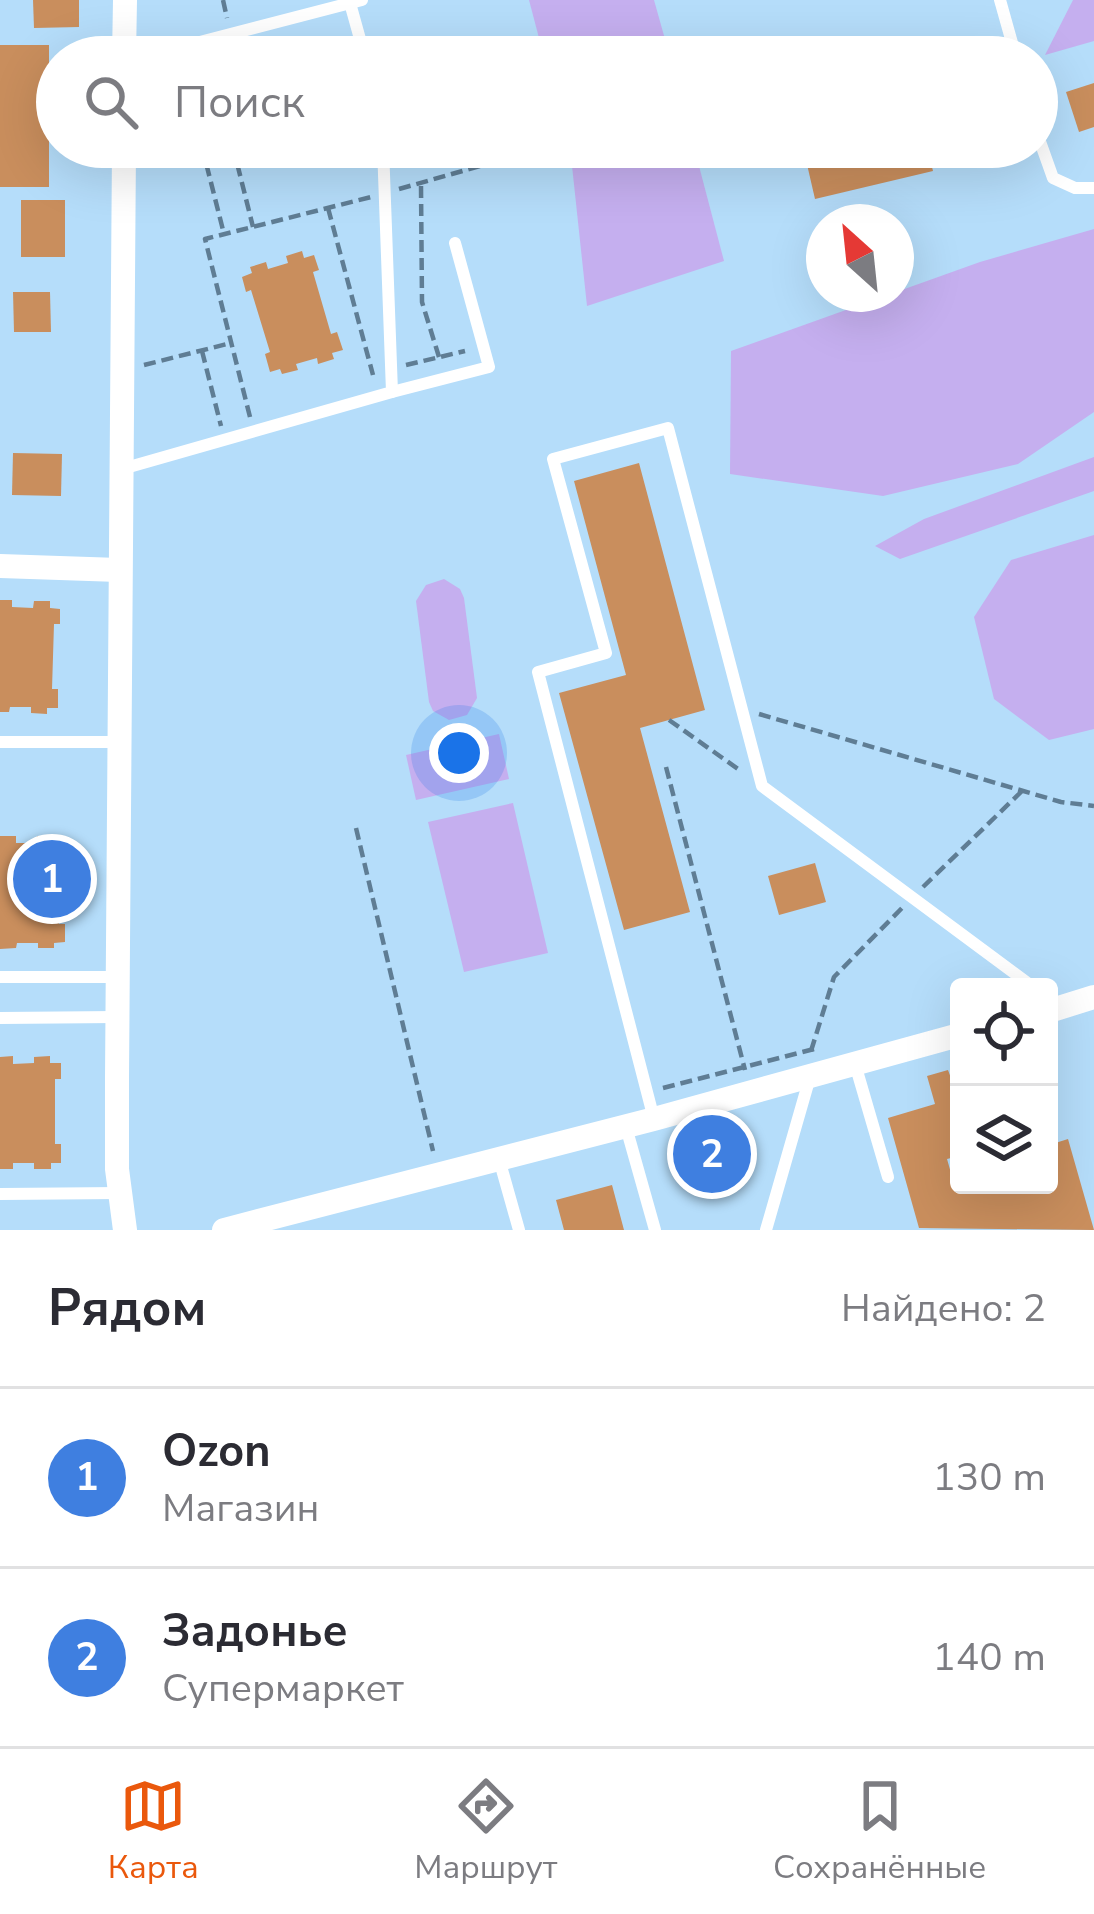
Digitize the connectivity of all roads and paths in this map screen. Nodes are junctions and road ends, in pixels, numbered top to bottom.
1 (125, 0) edge
2 (1000, 0) edge
3 (356, 2) edge
4 (124, 36) edge
5 (224, 36) edge
6 (362, 36) edge
7 (1010, 36) edge
8 (124, 168) edge
9 (207, 168) edge
10 (238, 168) edge
11 (384, 168) edge
12 (474, 168) edge
13 (1049, 168) edge
14 (422, 183) junction
15 (1094, 188) edge
16 (385, 193) junction
17 (328, 208) junction
18 (253, 227) junction
19 (224, 234) junction
20 (455, 243) dead end
21 (231, 343) junction
22 (483, 347) junction
23 (202, 350) junction
24 (439, 358) junction
25 (392, 369) junction
26 (122, 370) junction
27 (371, 374) junction
28 (392, 392) junction
29 (254, 434) junction
30 (224, 442) junction
31 (121, 469) junction
32 (0, 566) edge
33 (119, 570) junction
34 (742, 709) junction
35 (669, 720) dead end
36 (0, 742) edge
37 (118, 742) junction
38 (666, 766) dead end
39 (762, 786) junction
40 (1022, 791) junction
41 (1094, 806) edge
42 (356, 828) dead end
43 (912, 897) junction
44 (0, 977) edge
45 (117, 977) junction
46 (1022, 978) edge
47 (1094, 998) edge
48 (1058, 1006) edge
49 (117, 1017) junction
50 (0, 1018) edge
51 (950, 1038) edge
52 (832, 1044) dead end
53 (811, 1049) junction
54 (855, 1064) junction
55 (744, 1067) junction
56 (810, 1077) junction
57 (647, 1092) junction
58 (752, 1093) junction
59 (655, 1120) junction
60 (626, 1126) junction
61 (500, 1159) junction
62 (439, 1174) junction
63 (888, 1177) dead end
64 (120, 1193) junction
65 (0, 1194) edge
66 (291, 1221) edge
67 (125, 1230) edge
68 (224, 1230) edge
69 (519, 1230) edge
70 (656, 1230) edge
71 (766, 1230) edge

1 - 4 street
2 - 7 lane
3 - 5 lane
3 - 6 lane
8 - 26 street
9 - 19 path
10 - 18 path
11 - 16 lane
12 - 14 path
13 - 15 lane
14 - 16 path
14 - 24 path
16 - 17 path
16 - 25 lane
17 - 18 path
17 - 27 path
18 - 19 path
19 - 21 path
20 - 22 lane
21 - 23 path
21 - 29 path
22 - 24 path
22 - 28 lane
23 - 26 path
23 - 30 path
24 - 25 path
25 - 27 path
25 - 28 lane
26 - 31 street
27 - 28 path
28 - 29 lane
29 - 30 lane
30 - 31 lane
31 - 33 street
32 - 33 street
33 - 37 street
34 - 39 lane
34 - 40 path
34 - 57 lane
35 - 39 path
36 - 37 lane
37 - 45 street
38 - 55 path
39 - 43 lane
40 - 41 path
40 - 43 path
42 - 62 path
43 - 46 lane
43 - 53 path
44 - 45 lane
45 - 49 street
47 - 48 street
49 - 50 lane
49 - 64 street
51 - 54 street
52 - 53 path
53 - 55 path
53 - 56 path
54 - 56 street
54 - 63 lane
55 - 57 path
55 - 58 path
56 - 58 street
56 - 71 lane
57 - 59 lane
58 - 59 street
59 - 60 street
60 - 61 street
60 - 70 lane
61 - 62 street
61 - 69 lane
62 - 66 street
64 - 65 lane
64 - 67 street
66 - 68 street

